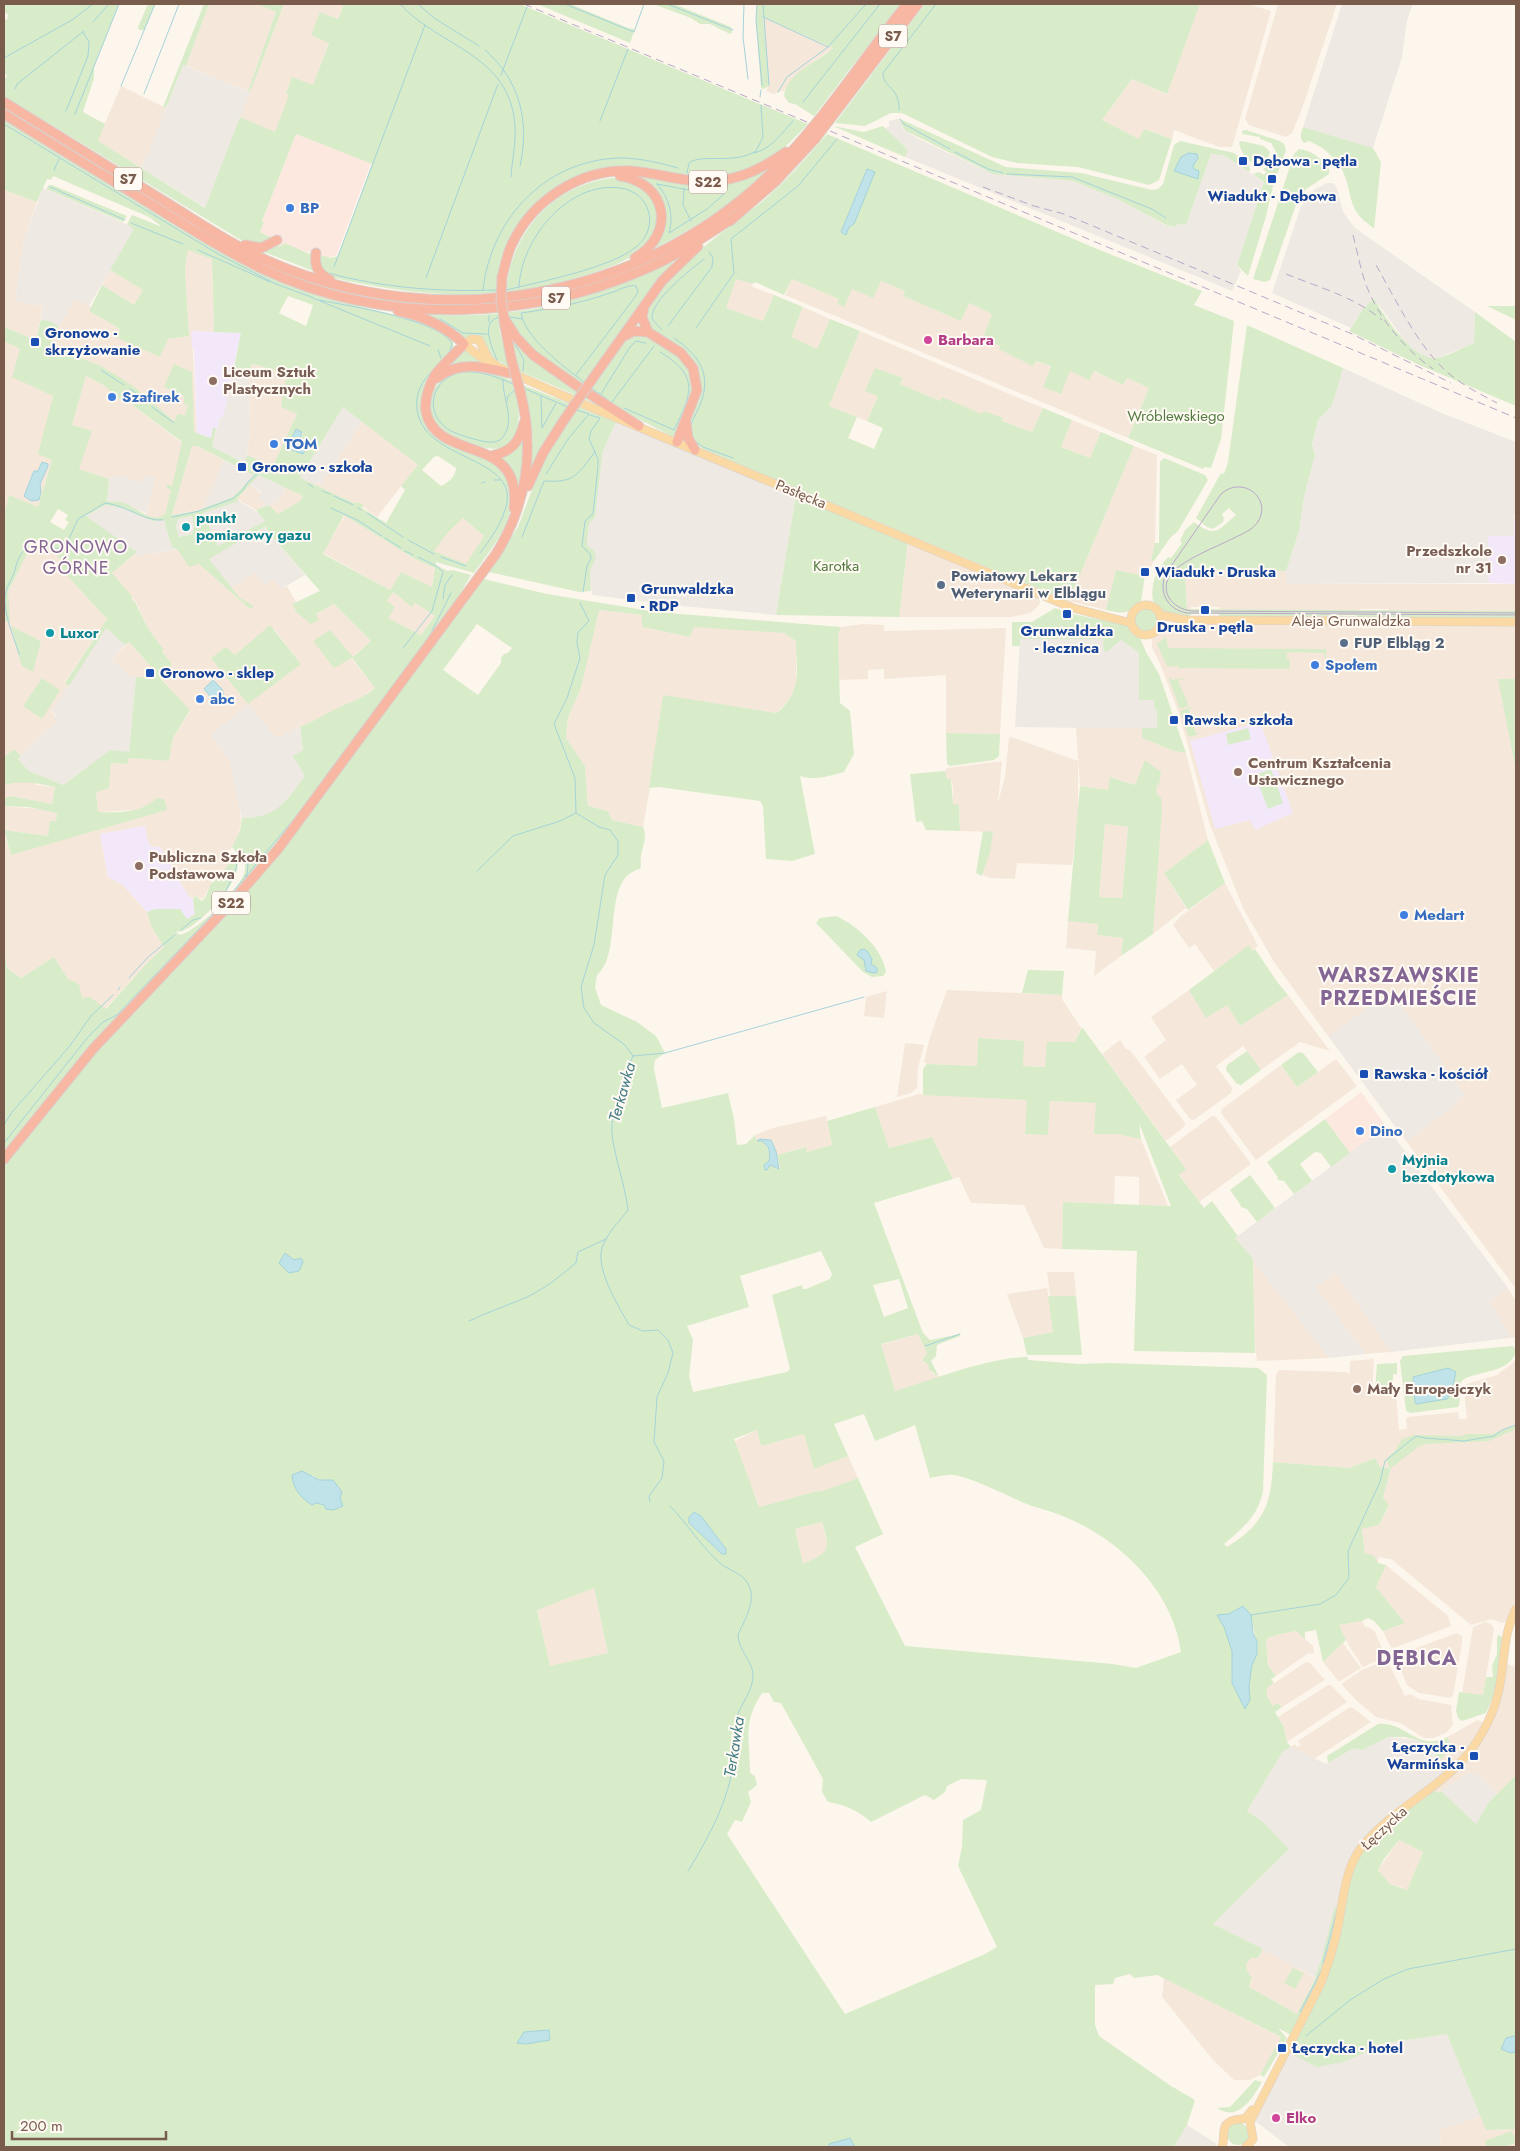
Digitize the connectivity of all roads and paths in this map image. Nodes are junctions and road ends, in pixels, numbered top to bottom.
1 (907, 4) edge
2 (918, 4) edge
3 (4, 102) edge
4 (4, 114) edge
5 (802, 140) junction
6 (604, 174) junction
7 (733, 218) junction
8 (277, 240) dead end
9 (230, 242) junction
10 (316, 253) dead end
11 (604, 275) junction
12 (341, 286) junction
13 (362, 302) junction
14 (646, 302) junction
15 (504, 318) junction
16 (648, 332) junction
17 (618, 341) junction
18 (464, 344) junction
19 (496, 365) junction
20 (514, 374) junction
21 (431, 383) junction
22 (526, 416) junction
23 (686, 419) junction
24 (639, 426) junction
25 (677, 442) junction
26 (695, 450) junction
27 (491, 456) junction
28 (520, 502) junction
29 (514, 521) junction
30 (1132, 614) junction
31 (1161, 615) junction
32 (1109, 617) junction
33 (1186, 620) junction
34 (1516, 622) edge
35 (1131, 624) junction
36 (1161, 625) junction
37 (4, 1159) edge
38 (1516, 1609) edge
39 (1264, 2094) junction
40 (1222, 2147) edge
41 (1246, 2147) edge

1 - 5 highway, S7
2 - 7 highway, S7
3 - 9 highway, S7
4 - 13 highway, S7
5 - 6 highway, S22
5 - 11 highway, S7
6 - 11 highway
6 - 15 highway, S22, bridge
7 - 13 highway, S7
7 - 14 highway, S22
8 - 9 highway
9 - 12 highway, S7
10 - 12 highway
11 - 12 highway, S7
13 - 18 highway
14 - 16 highway
14 - 17 highway, S22
15 - 22 highway, S22, bridge
15 - 24 highway
16 - 17 highway
16 - 23 highway
17 - 28 highway, S22, bridge
18 - 19 main road, Pasłęcka
18 - 19 main road, Pasłęcka
18 - 21 highway
19 - 20 main road, Pasłęcka
20 - 21 highway
20 - 24 main road, Pasłęcka
21 - 27 highway
22 - 27 highway
22 - 28 highway, S22
23 - 25 highway
23 - 26 highway
24 - 25 main road, Pasłęcka
25 - 26 main road, Pasłęcka
26 - 32 main road, Pasłęcka
27 - 29 highway
28 - 29 highway, S22
29 - 37 highway, S22
30 - 31 main road
30 - 32 main road, Pasłęcka
30 - 35 main road
31 - 33 main road, Aleja Grunwaldzka
31 - 36 main road
32 - 35 main road, Pasłęcka
33 - 34 main road, Aleja Grunwaldzka
33 - 36 main road, Aleja Grunwaldzka
35 - 36 main road
38 - 39 main road, Łęczycka
39 - 40 main road, Łęczycka
39 - 41 main road, Łęczycka

